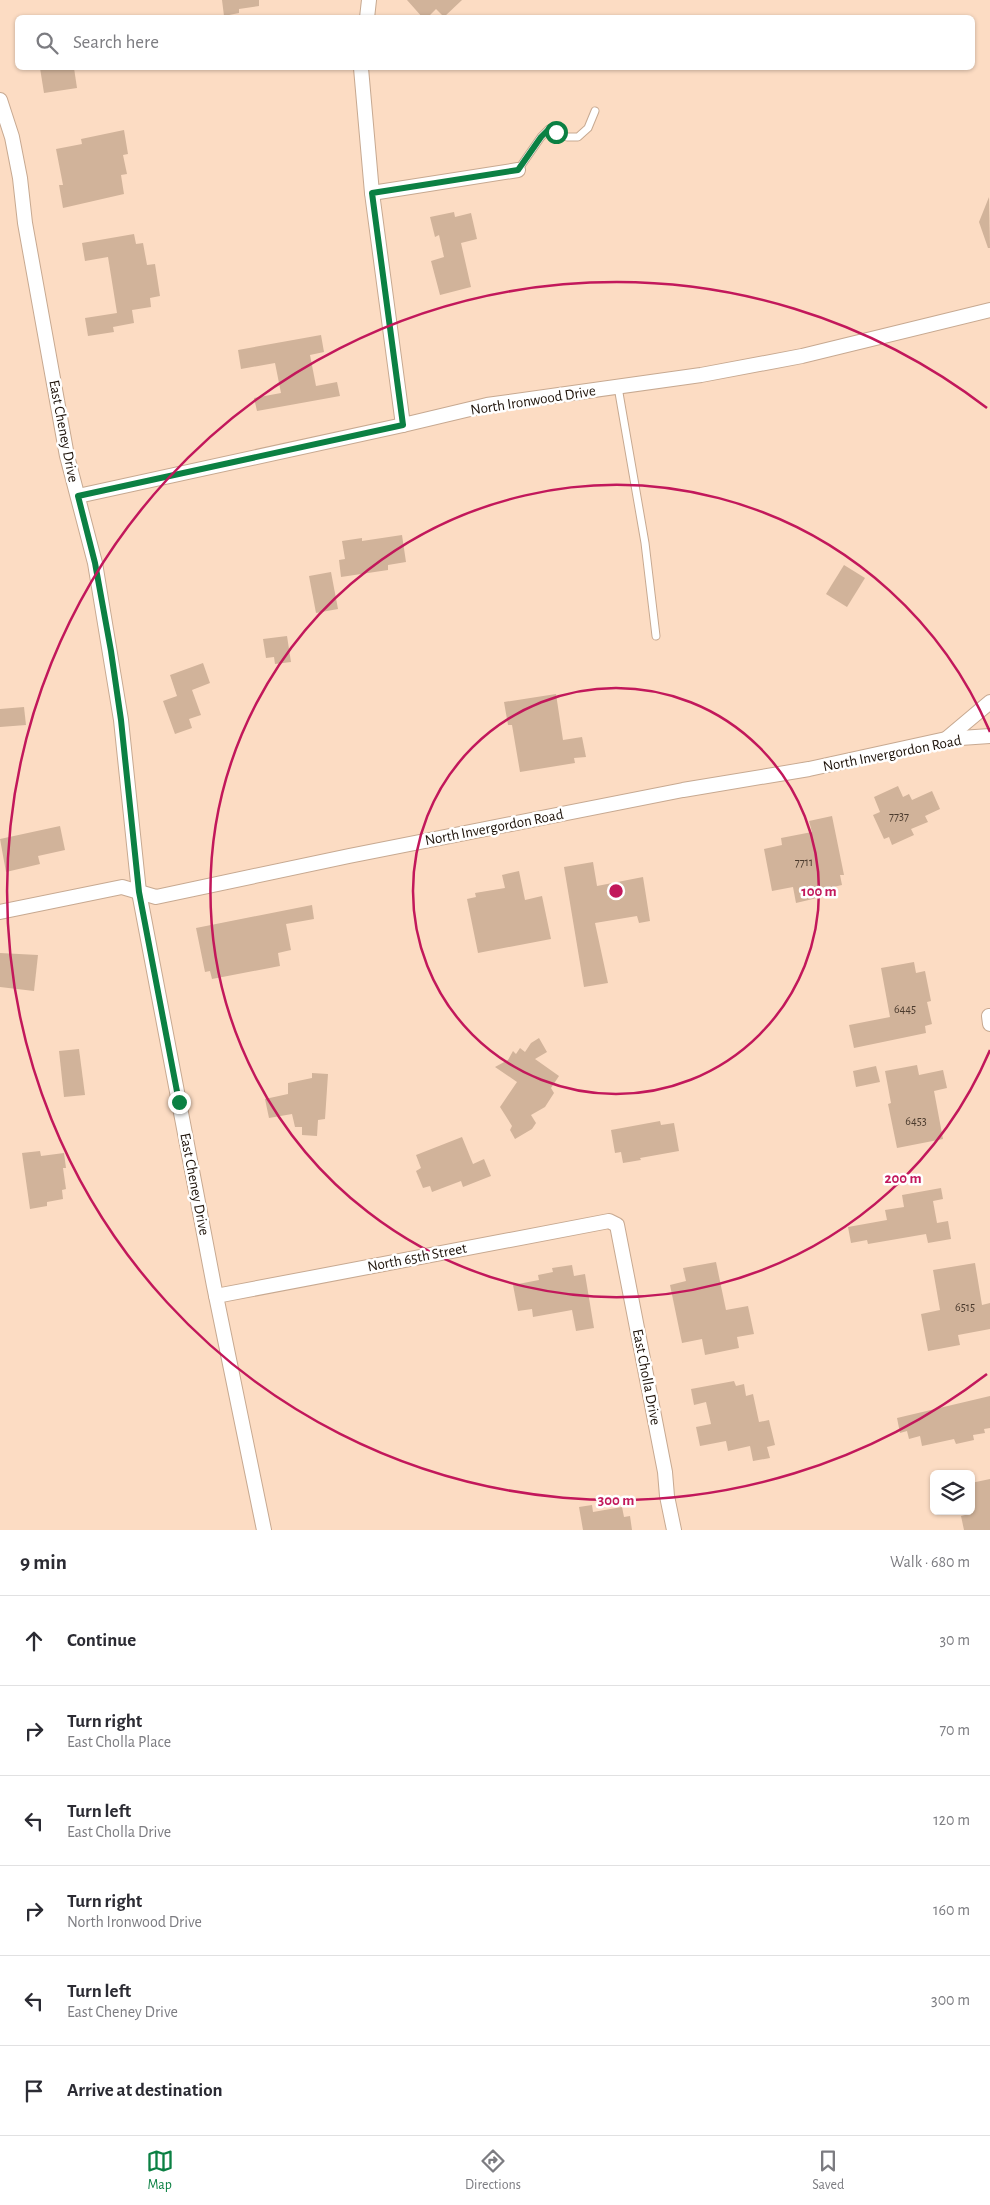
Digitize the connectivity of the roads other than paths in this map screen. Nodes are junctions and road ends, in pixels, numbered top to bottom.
1 (368, 0) edge
2 (367, 15) edge
3 (361, 70) edge
4 (0, 100) edge
5 (595, 111) dead end
6 (518, 170) joint
7 (372, 193) junction
8 (990, 310) edge
9 (618, 387) junction
10 (403, 425) junction
11 (78, 496) junction
12 (656, 636) dead end
13 (990, 702) edge
14 (990, 736) edge
15 (946, 739) junction
16 (139, 892) junction
17 (0, 912) edge
18 (617, 1225) joint
19 (216, 1296) junction
20 (264, 1530) edge
21 (674, 1530) edge

1 - 2 street
3 - 7 street
4 - 11 street, East Cheney Drive
5 - 6 lane
6 - 7 street
7 - 10 street
8 - 9 street, North Ironwood Drive
9 - 10 street, North Ironwood Drive
9 - 12 lane
10 - 11 street, North Ironwood Drive
11 - 16 street, East Cheney Drive
13 - 15 street
14 - 15 street, North Invergordon Road
15 - 16 street, North Invergordon Road
16 - 17 street, North Invergordon Road
16 - 19 street, East Cheney Drive
18 - 19 street, North 65th Street
18 - 21 street, East Cholla Drive
19 - 20 street, East Cheney Drive

